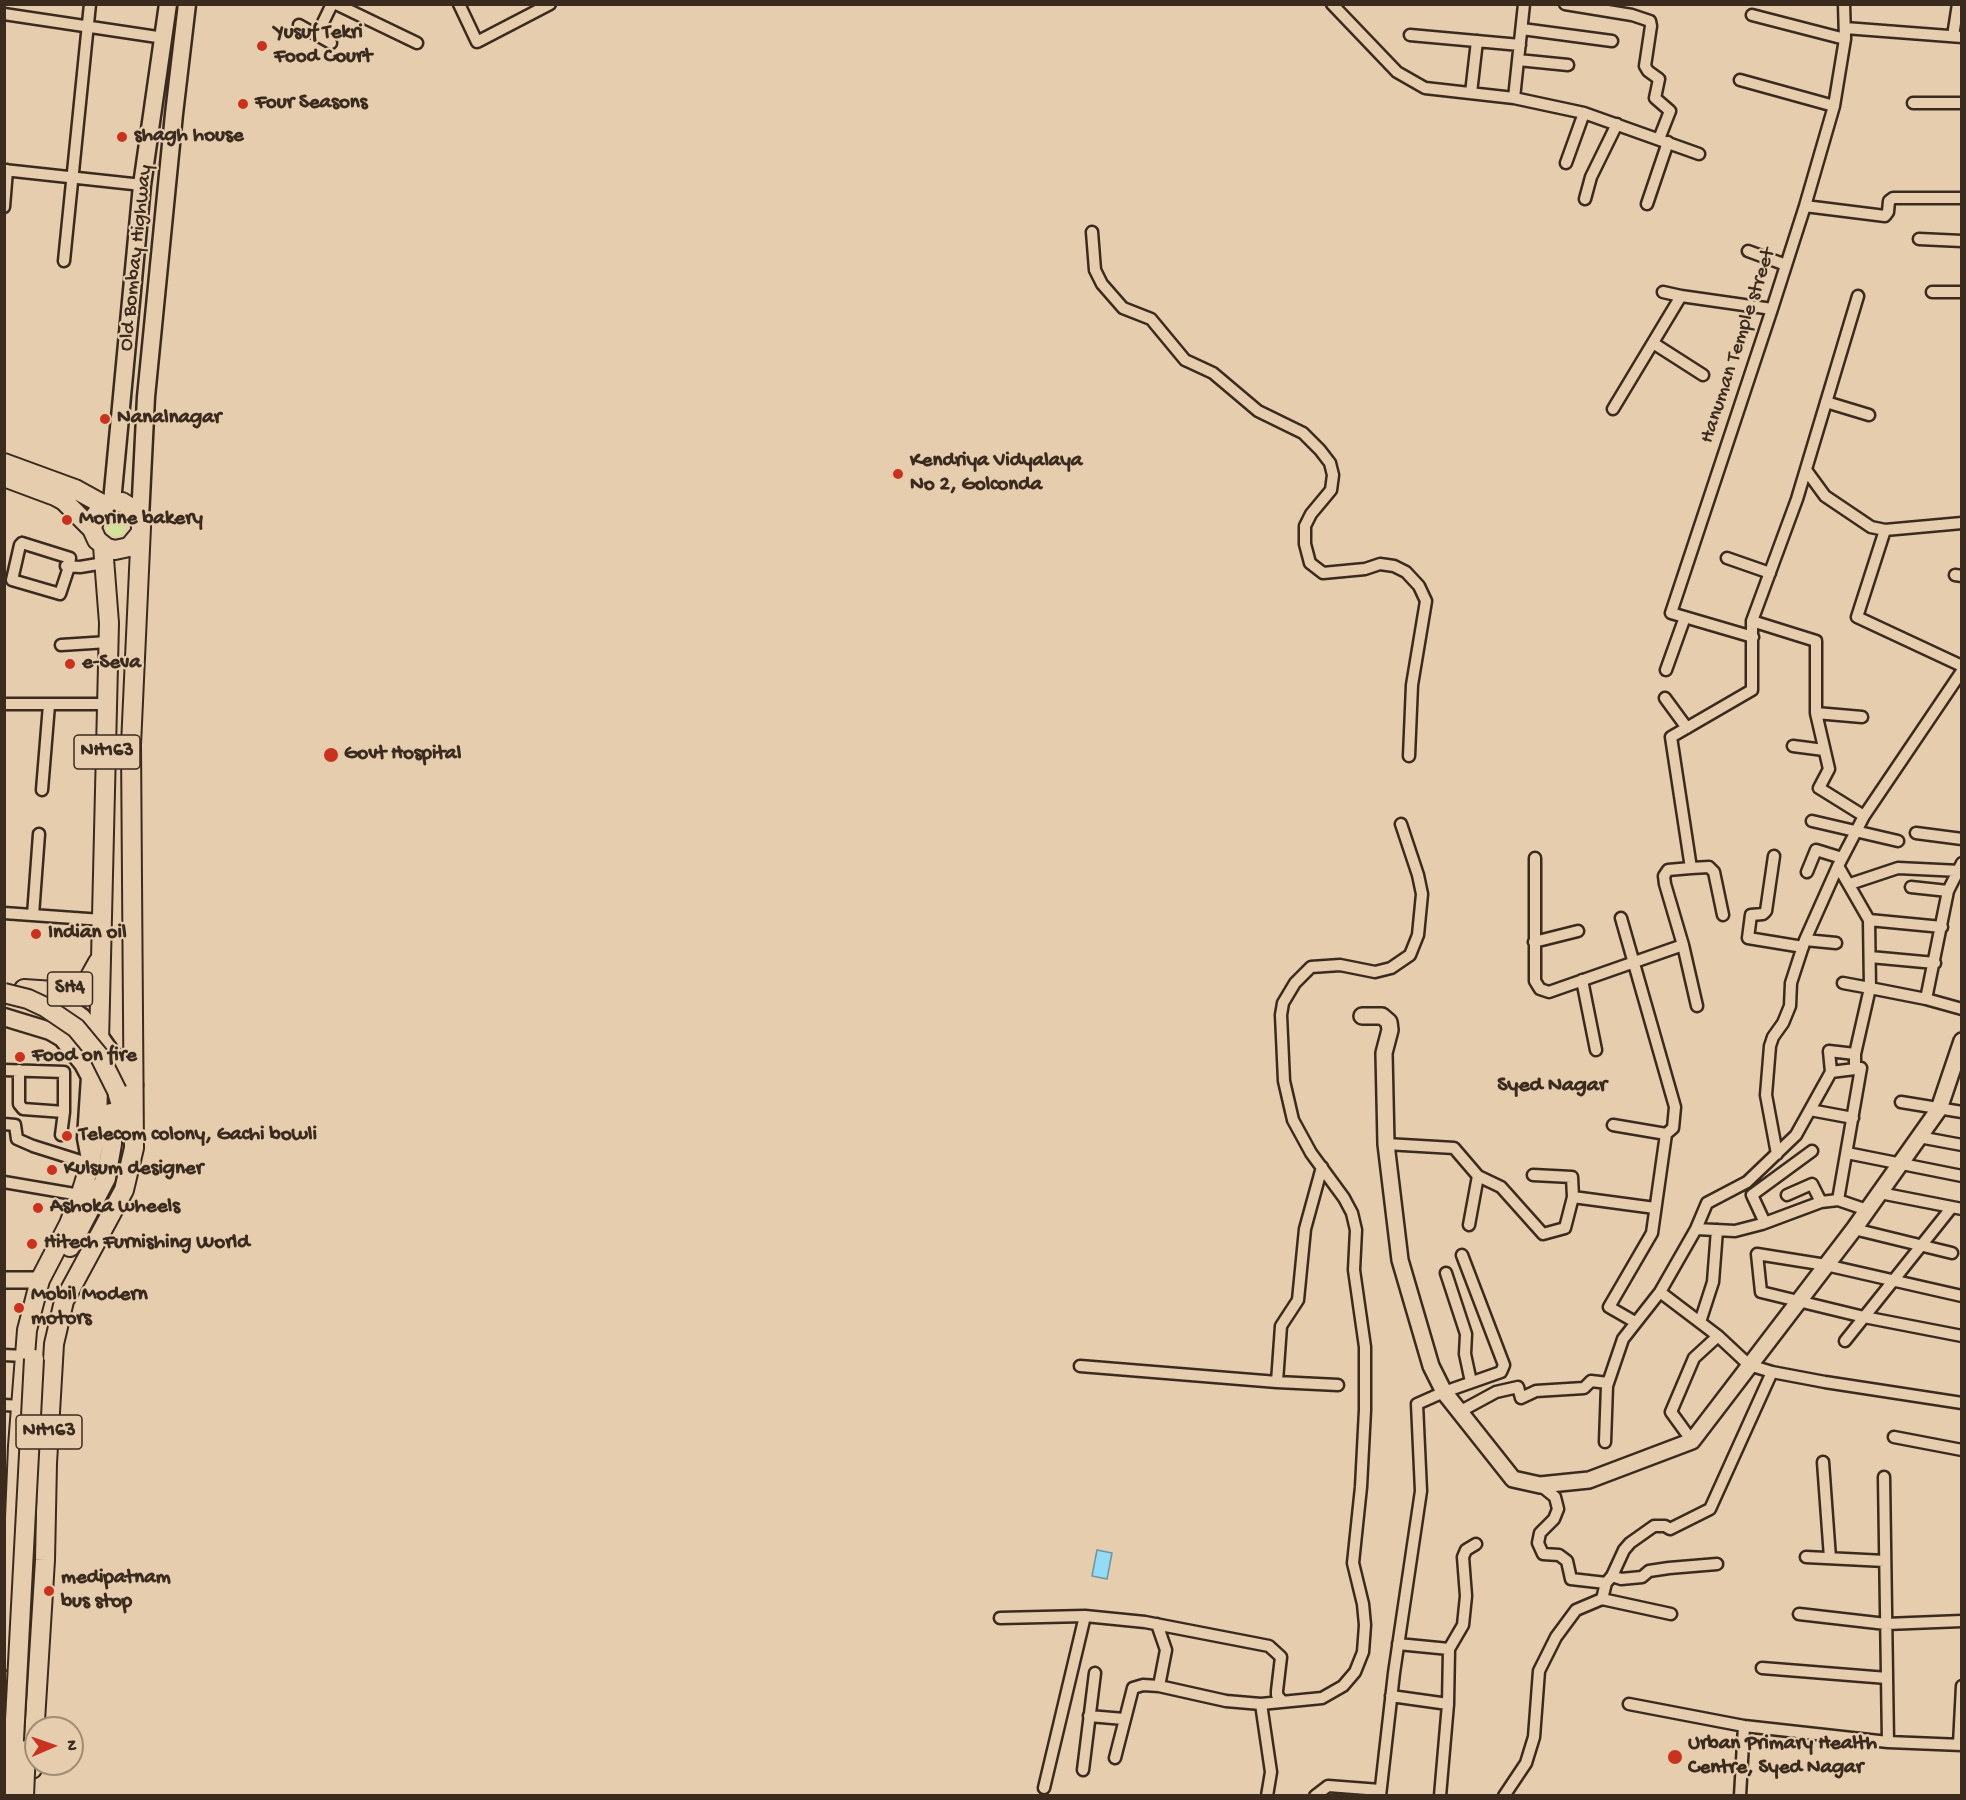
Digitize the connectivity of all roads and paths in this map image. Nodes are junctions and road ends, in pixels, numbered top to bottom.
1 (27, 4) edge
2 (90, 4) edge
3 (168, 4) edge
4 (187, 4) edge
5 (334, 4) edge
6 (459, 4) edge
7 (550, 4) edge
8 (1332, 4) edge
9 (1524, 4) edge
10 (1565, 4) edge
11 (1844, 4) edge
12 (1958, 4) edge
13 (531, 9) edge
14 (4, 14) edge
15 (1752, 15) dead end
16 (26, 17) junction
17 (298, 26) dead end
18 (88, 27) junction
19 (1521, 29) junction
20 (1845, 33) junction
21 (317, 35) junction
22 (1410, 35) dead end
23 (1957, 36) edge
24 (164, 38) junction
25 (1478, 41) junction
26 (1612, 41) dead end
27 (330, 43) dead end
28 (417, 43) dead end
29 (1520, 45) junction
30 (1518, 60) junction
31 (1568, 66) dead end
32 (1740, 80) dead end
33 (1471, 93) junction
34 (1514, 98) junction
35 (1913, 102) dead end
36 (1962, 103) edge
37 (1834, 106) junction
38 (1584, 113) junction
39 (1617, 124) junction
40 (1664, 141) junction
41 (1699, 154) dead end
42 (1566, 163) dead end
43 (6, 170) edge
44 (74, 177) junction
45 (142, 185) junction
46 (1962, 198) edge
47 (1585, 199) dead end
48 (1647, 204) dead end
49 (1805, 206) junction
50 (4, 207) edge
51 (1092, 232) dead end
52 (1919, 239) dead end
53 (1962, 241) edge
54 (136, 243) junction
55 (160, 248) junction
56 (1748, 251) dead end
57 (64, 261) dead end
58 (1786, 265) junction
59 (1663, 292) dead end
60 (1932, 292) dead end
61 (1962, 292) edge
62 (1681, 296) junction
63 (1858, 296) dead end
64 (1772, 309) junction
65 (1653, 343) junction
66 (1703, 375) dead end
67 (1826, 402) junction
68 (1613, 409) dead end
69 (1869, 415) dead end
70 (4, 462) edge
71 (1806, 470) junction
72 (4, 477) edge
73 (108, 504) junction
74 (1962, 523) edge
75 (139, 526) junction
76 (92, 529) junction
77 (1885, 530) junction
78 (103, 555) junction
79 (1727, 558) dead end
80 (68, 567) junction
81 (1770, 573) junction
82 (1685, 617) junction
83 (1752, 621) junction
84 (1753, 637) junction
85 (108, 642) junction
86 (60, 645) dead end
87 (1962, 668) edge
88 (1666, 670) dead end
89 (1665, 698) dead end
90 (6, 704) edge
91 (107, 704) junction
92 (49, 705) junction
93 (1816, 713) junction
94 (1862, 717) dead end
95 (1687, 728) junction
96 (1793, 746) dead end
97 (1824, 750) junction
98 (1409, 756) dead end
99 (42, 790) dead end
100 (1864, 816) junction
101 (1812, 821) dead end
102 (1401, 824) dead end
103 (1856, 831) junction
104 (1916, 833) dead end
105 (39, 834) dead end
106 (1962, 839) edge
107 (1898, 841) dead end
108 (1774, 856) dead end
109 (1535, 858) dead end
110 (1840, 862) junction
111 (1961, 867) edge
112 (1691, 868) junction
113 (1807, 872) dead end
114 (1850, 884) junction
115 (1911, 887) dead end
116 (1948, 891) junction
117 (4, 913) edge
118 (33, 915) junction
119 (1724, 915) dead end
120 (1621, 918) dead end
121 (1869, 920) junction
122 (102, 921) junction
123 (1942, 927) junction
124 (1578, 931) dead end
125 (1534, 942) junction
126 (1804, 943) junction
127 (1836, 943) dead end
128 (1683, 945) junction
129 (100, 957) junction
130 (1870, 957) junction
131 (1635, 963) junction
132 (1935, 963) junction
133 (1582, 980) junction
134 (1843, 983) dead end
135 (4, 985) edge
136 (1870, 988) junction
137 (24, 989) junction
138 (4, 993) edge
139 (48, 995) junction
140 (1926, 999) junction
141 (4, 1004) edge
142 (1697, 1006) dead end
143 (1962, 1009) edge
144 (1362, 1016) dead end
145 (4, 1017) edge
146 (58, 1036) junction
147 (100, 1038) junction
148 (1962, 1041) edge
149 (1596, 1050) dead end
150 (1855, 1054) junction
151 (1855, 1069) junction
152 (4, 1070) edge
153 (19, 1070) junction
154 (1831, 1072) junction
155 (1955, 1074) edge
156 (134, 1085) junction
157 (1901, 1102) dead end
158 (1939, 1109) junction
159 (1810, 1110) junction
160 (64, 1112) junction
161 (1962, 1112) edge
162 (1853, 1118) junction
163 (4, 1124) edge
164 (1613, 1125) dead end
165 (1666, 1134) junction
166 (61, 1135) dead end
167 (1919, 1137) junction
168 (1386, 1144) junction
169 (1962, 1145) edge
170 (1812, 1151) dead end
171 (1848, 1153) junction
172 (1777, 1154) junction
173 (90, 1164) junction
174 (1898, 1165) junction
175 (1322, 1167) junction
176 (1533, 1175) dead end
177 (1478, 1176) junction
178 (1962, 1176) edge
179 (4, 1182) edge
180 (1880, 1193) junction
181 (80, 1195) junction
182 (1787, 1195) dead end
183 (1573, 1197) junction
184 (1838, 1200) junction
185 (1821, 1202) junction
186 (1655, 1208) junction
187 (1957, 1208) edge
188 (1867, 1209) junction
189 (1765, 1223) junction
190 (1469, 1225) dead end
191 (1696, 1229) junction
192 (1854, 1229) junction
193 (1717, 1230) junction
194 (1922, 1245) junction
195 (1952, 1253) dead end
196 (1462, 1255) dead end
197 (1826, 1265) junction
198 (1446, 1273) dead end
199 (4, 1280) edge
200 (40, 1280) junction
201 (1893, 1281) junction
202 (1660, 1292) junction
203 (1962, 1296) edge
204 (1800, 1301) junction
205 (1864, 1317) junction
206 (1635, 1322) junction
207 (1700, 1322) junction
208 (1718, 1336) junction
209 (1962, 1336) edge
210 (1845, 1341) dead end
211 (4, 1355) edge
212 (24, 1356) junction
213 (1749, 1365) junction
214 (1080, 1366) dead end
215 (1772, 1372) junction
216 (1277, 1382) junction
217 (1471, 1382) junction
218 (1608, 1383) junction
219 (1338, 1385) dead end
220 (1444, 1392) junction
221 (1962, 1403) edge
222 (13, 1405) edge
223 (1461, 1411) junction
224 (1894, 1437) dead end
225 (1692, 1441) junction
226 (1605, 1442) dead end
227 (1962, 1450) edge
228 (1823, 1462) dead end
229 (17, 1465) junction
230 (47, 1467) junction
231 (1884, 1477) dead end
232 (1540, 1485) junction
233 (1476, 1544) dead end
234 (1806, 1557) dead end
235 (1830, 1558) junction
236 (9, 1559) edge
237 (1885, 1561) junction
238 (1717, 1564) dead end
239 (1609, 1579) junction
240 (8, 1596) edge
241 (1602, 1599) junction
242 (1671, 1614) dead end
243 (1799, 1614) dead end
244 (1085, 1616) junction
245 (1000, 1618) dead end
246 (1962, 1621) edge
247 (1157, 1624) junction
248 (1886, 1624) junction
249 (1398, 1644) junction
250 (1449, 1649) junction
251 (1762, 1668) dead end
252 (1095, 1673) dead end
253 (1887, 1678) junction
254 (1159, 1686) junction
255 (1962, 1686) edge
256 (1391, 1696) junction
257 (1282, 1701) junction
258 (1261, 1704) junction
259 (1448, 1704) junction
260 (1629, 1704) dead end
261 (1089, 1716) junction
262 (6, 1718) edge
263 (1124, 1719) junction
264 (1744, 1726) junction
265 (1888, 1742) junction
266 (1960, 1744) edge
267 (5, 1746) edge
268 (1115, 1758) dead end
269 (4, 1769) edge
270 (1083, 1770) dead end
271 (1044, 1788) dead end
272 (1380, 1793) edge
273 (11, 1796) edge
274 (24, 1796) edge
275 (30, 1796) edge
276 (1267, 1796) edge
277 (1315, 1796) edge
278 (1440, 1796) edge
279 (1504, 1796) edge
280 (1740, 1796) edge

1 - 16 street
2 - 18 street
3 - 24 main road, Old Bombay Highway
4 - 55 main road, Old Bombay Highway
5 - 21 street
5 - 28 street
6 - 13 street
7 - 13 street
8 - 33 street
9 - 19 street
10 - 40 street
11 - 20 street, Hanuman Temple street
12 - 23 street
14 - 16 street
15 - 20 street
16 - 18 street
17 - 21 street
18 - 24 street
18 - 44 street
19 - 26 street
19 - 29 street
20 - 23 street
20 - 37 street, Hanuman Temple street
21 - 27 street
22 - 25 street
24 - 45 main road, Old Bombay Highway
25 - 29 street
25 - 33 street
29 - 30 street
30 - 31 street
30 - 34 street
32 - 37 street
33 - 34 street
34 - 38 street
35 - 36 street
37 - 49 street, Hanuman Temple street
38 - 39 street
38 - 42 street
39 - 40 street
39 - 47 street
40 - 41 street
40 - 48 street
43 - 44 street
43 - 50 street
44 - 45 street
44 - 57 street
45 - 54 main road, Old Bombay Highway
46 - 49 street
49 - 58 street, Hanuman Temple street
51 - 98 street
52 - 53 street
54 - 55 main road
54 - 73 main road, Old Bombay Highway
55 - 75 main road, Old Bombay Highway
56 - 58 street
58 - 64 street, Hanuman Temple street
59 - 62 street
60 - 61 street
62 - 64 street
62 - 65 street
63 - 67 street
64 - 82 street, Hanuman Temple street
65 - 66 street
65 - 68 street
67 - 69 street
67 - 71 street
70 - 73 highway
71 - 77 street
71 - 81 street
72 - 76 highway, NH163
73 - 75 highway
73 - 76 highway
74 - 77 street
75 - 78 highway
75 - 156 highway, NH163
76 - 78 highway, NH163
77 - 87 street
78 - 80 street
78 - 85 highway, NH163
79 - 81 street
80 - 80 street
81 - 83 street
82 - 84 street
82 - 88 street
83 - 84 street
83 - 93 street
84 - 95 street
85 - 86 street
85 - 91 highway, NH163
87 - 100 street
89 - 95 street
90 - 92 street
91 - 92 street
91 - 122 highway, NH163
92 - 99 street
93 - 94 street
93 - 97 street
95 - 112 street
96 - 97 street
97 - 100 street
100 - 103 street
101 - 103 street
102 - 175 street
103 - 107 street
103 - 110 street
104 - 106 street
105 - 118 street
108 - 126 street
109 - 125 street
110 - 113 street
110 - 114 street
110 - 126 street
111 - 114 street
111 - 116 street
112 - 119 street
112 - 128 street
114 - 121 street
115 - 116 street
116 - 123 street
117 - 118 street
118 - 122 street
120 - 131 street
121 - 123 street
121 - 130 street
122 - 129 highway, NH163
123 - 132 street
124 - 125 street
125 - 133 street
126 - 127 street
126 - 172 street
128 - 131 street
128 - 142 street
129 - 137 highway, SH4
129 - 147 highway, NH163
130 - 132 street
130 - 136 street
131 - 133 street
131 - 165 street
132 - 140 street
133 - 149 street
134 - 136 street
135 - 137 main road
136 - 140 street
136 - 150 street
137 - 139 main road
138 - 274 highway, bridge
139 - 146 main road
139 - 147 main road
140 - 143 street
141 - 273 highway, bridge
144 - 168 street
145 - 146 main road
146 - 173 main road
147 - 156 main road
147 - 173 highway, NH163
148 - 155 street
150 - 151 street
150 - 154 street
151 - 154 street
151 - 162 street
152 - 153 street
153 - 160 street
153 - 160 street
154 - 159 street
155 - 158 street
156 - 230 highway, NH163
157 - 158 street
158 - 161 street
158 - 167 street
159 - 162 street
159 - 172 street
160 - 166 street
162 - 171 street
163 - 173 street
164 - 165 street
165 - 186 street
167 - 169 street
167 - 174 street
168 - 177 street
168 - 220 street
170 - 189 street
171 - 174 street
171 - 184 street
172 - 191 street
173 - 181 highway, NH163
174 - 178 street
174 - 180 street
175 - 216 street
175 - 257 street
176 - 183 street
177 - 183 street
177 - 190 street
179 - 181 street
180 - 187 street
180 - 188 street
181 - 200 highway, NH163
182 - 185 street
183 - 186 street
184 - 185 street
184 - 188 street
185 - 189 street
186 - 206 street
187 - 194 street
188 - 192 street
189 - 193 street
191 - 193 street
191 - 202 street
192 - 194 street
192 - 197 street
193 - 207 street
194 - 195 street
194 - 201 street
196 - 217 street
197 - 201 street
197 - 204 street
197 - 204 street
198 - 217 street
199 - 200 street
200 - 212 highway, NH163
201 - 203 street
201 - 205 street
202 - 206 street
202 - 207 street
204 - 205 street
204 - 213 street
205 - 209 street
205 - 210 street
206 - 218 street
207 - 208 street
208 - 213 street
208 - 225 street
211 - 212 street
212 - 222 highway, NH163
213 - 215 street
213 - 225 street
214 - 216 street
215 - 221 street
215 - 239 street
216 - 219 street
217 - 220 street
218 - 223 street
218 - 226 street
220 - 223 street
220 - 249 street
222 - 229 highway, NH163
223 - 232 street
224 - 227 street
225 - 232 street
228 - 235 street
229 - 230 highway
229 - 236 highway, NH163
230 - 275 highway, NH163
231 - 237 street
232 - 239 street
233 - 250 street
234 - 235 street
235 - 237 street
236 - 240 highway, NH163
237 - 248 street
238 - 239 street
239 - 241 street
240 - 262 highway, NH163
241 - 242 street
241 - 279 street
243 - 248 street
244 - 245 street
244 - 247 street
244 - 271 street
246 - 248 street
247 - 254 street
247 - 257 street
248 - 253 street
249 - 250 street
249 - 256 street
250 - 259 street
251 - 253 street
252 - 261 street
253 - 265 street
254 - 258 street
254 - 263 street
255 - 266 street
256 - 259 street
256 - 272 street
257 - 258 street
258 - 276 street
259 - 278 street
260 - 264 street
261 - 263 street
261 - 270 street
262 - 267 highway, NH163
263 - 268 street
264 - 265 street
264 - 280 street
265 - 266 street
267 - 269 highway, NH163
272 - 277 street

